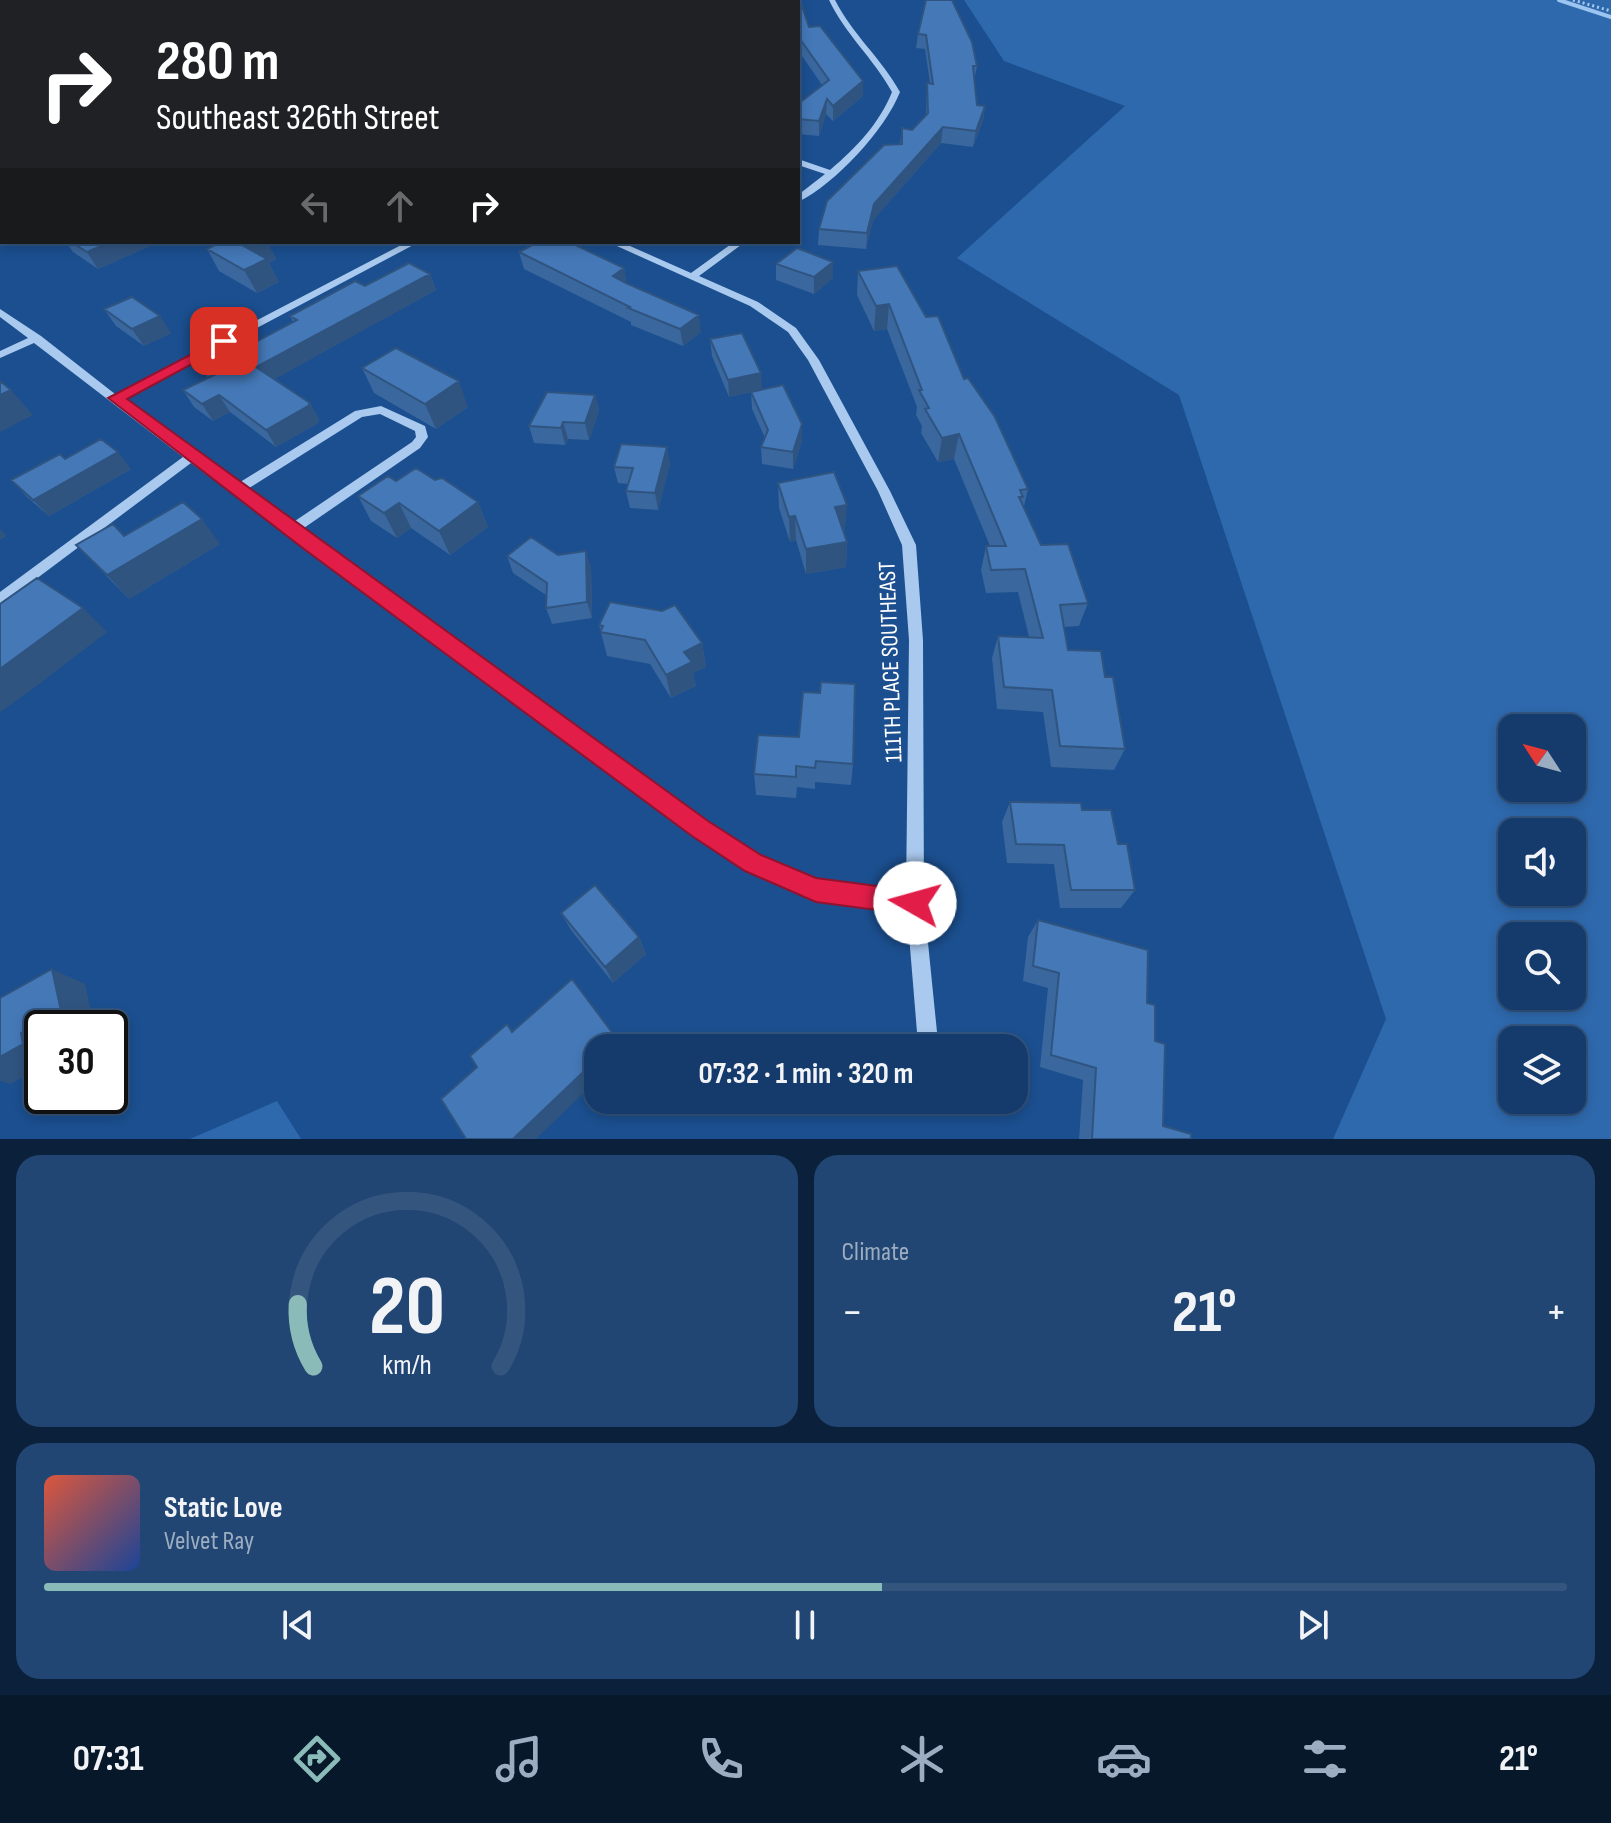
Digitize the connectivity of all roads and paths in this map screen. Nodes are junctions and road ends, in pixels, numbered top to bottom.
1 (832, 0) edge
2 (1573, 0) edge
3 (1611, 11) edge
4 (800, 163) edge
5 (830, 173) junction
6 (800, 197) edge
7 (410, 244) edge
8 (618, 244) edge
9 (737, 244) edge
10 (693, 276) junction
11 (0, 312) edge
12 (37, 338) junction
13 (0, 355) edge
14 (116, 398) junction
15 (191, 457) junction
16 (237, 490) junction
17 (292, 530) junction
18 (0, 600) edge
19 (915, 903) junction
20 (927, 1032) dead end

1 - 5 street
2 - 3 path
4 - 5 street
5 - 6 street
7 - 14 street
8 - 10 street, 111TH PLACE SOUTHEAST
9 - 10 street
10 - 19 street, 111TH PLACE SOUTHEAST
11 - 12 street
12 - 13 street
12 - 14 street
14 - 15 street
15 - 16 street
15 - 18 street
16 - 17 street
16 - 17 street
17 - 19 street
19 - 20 street, 111TH PLACE SOUTHEAST

